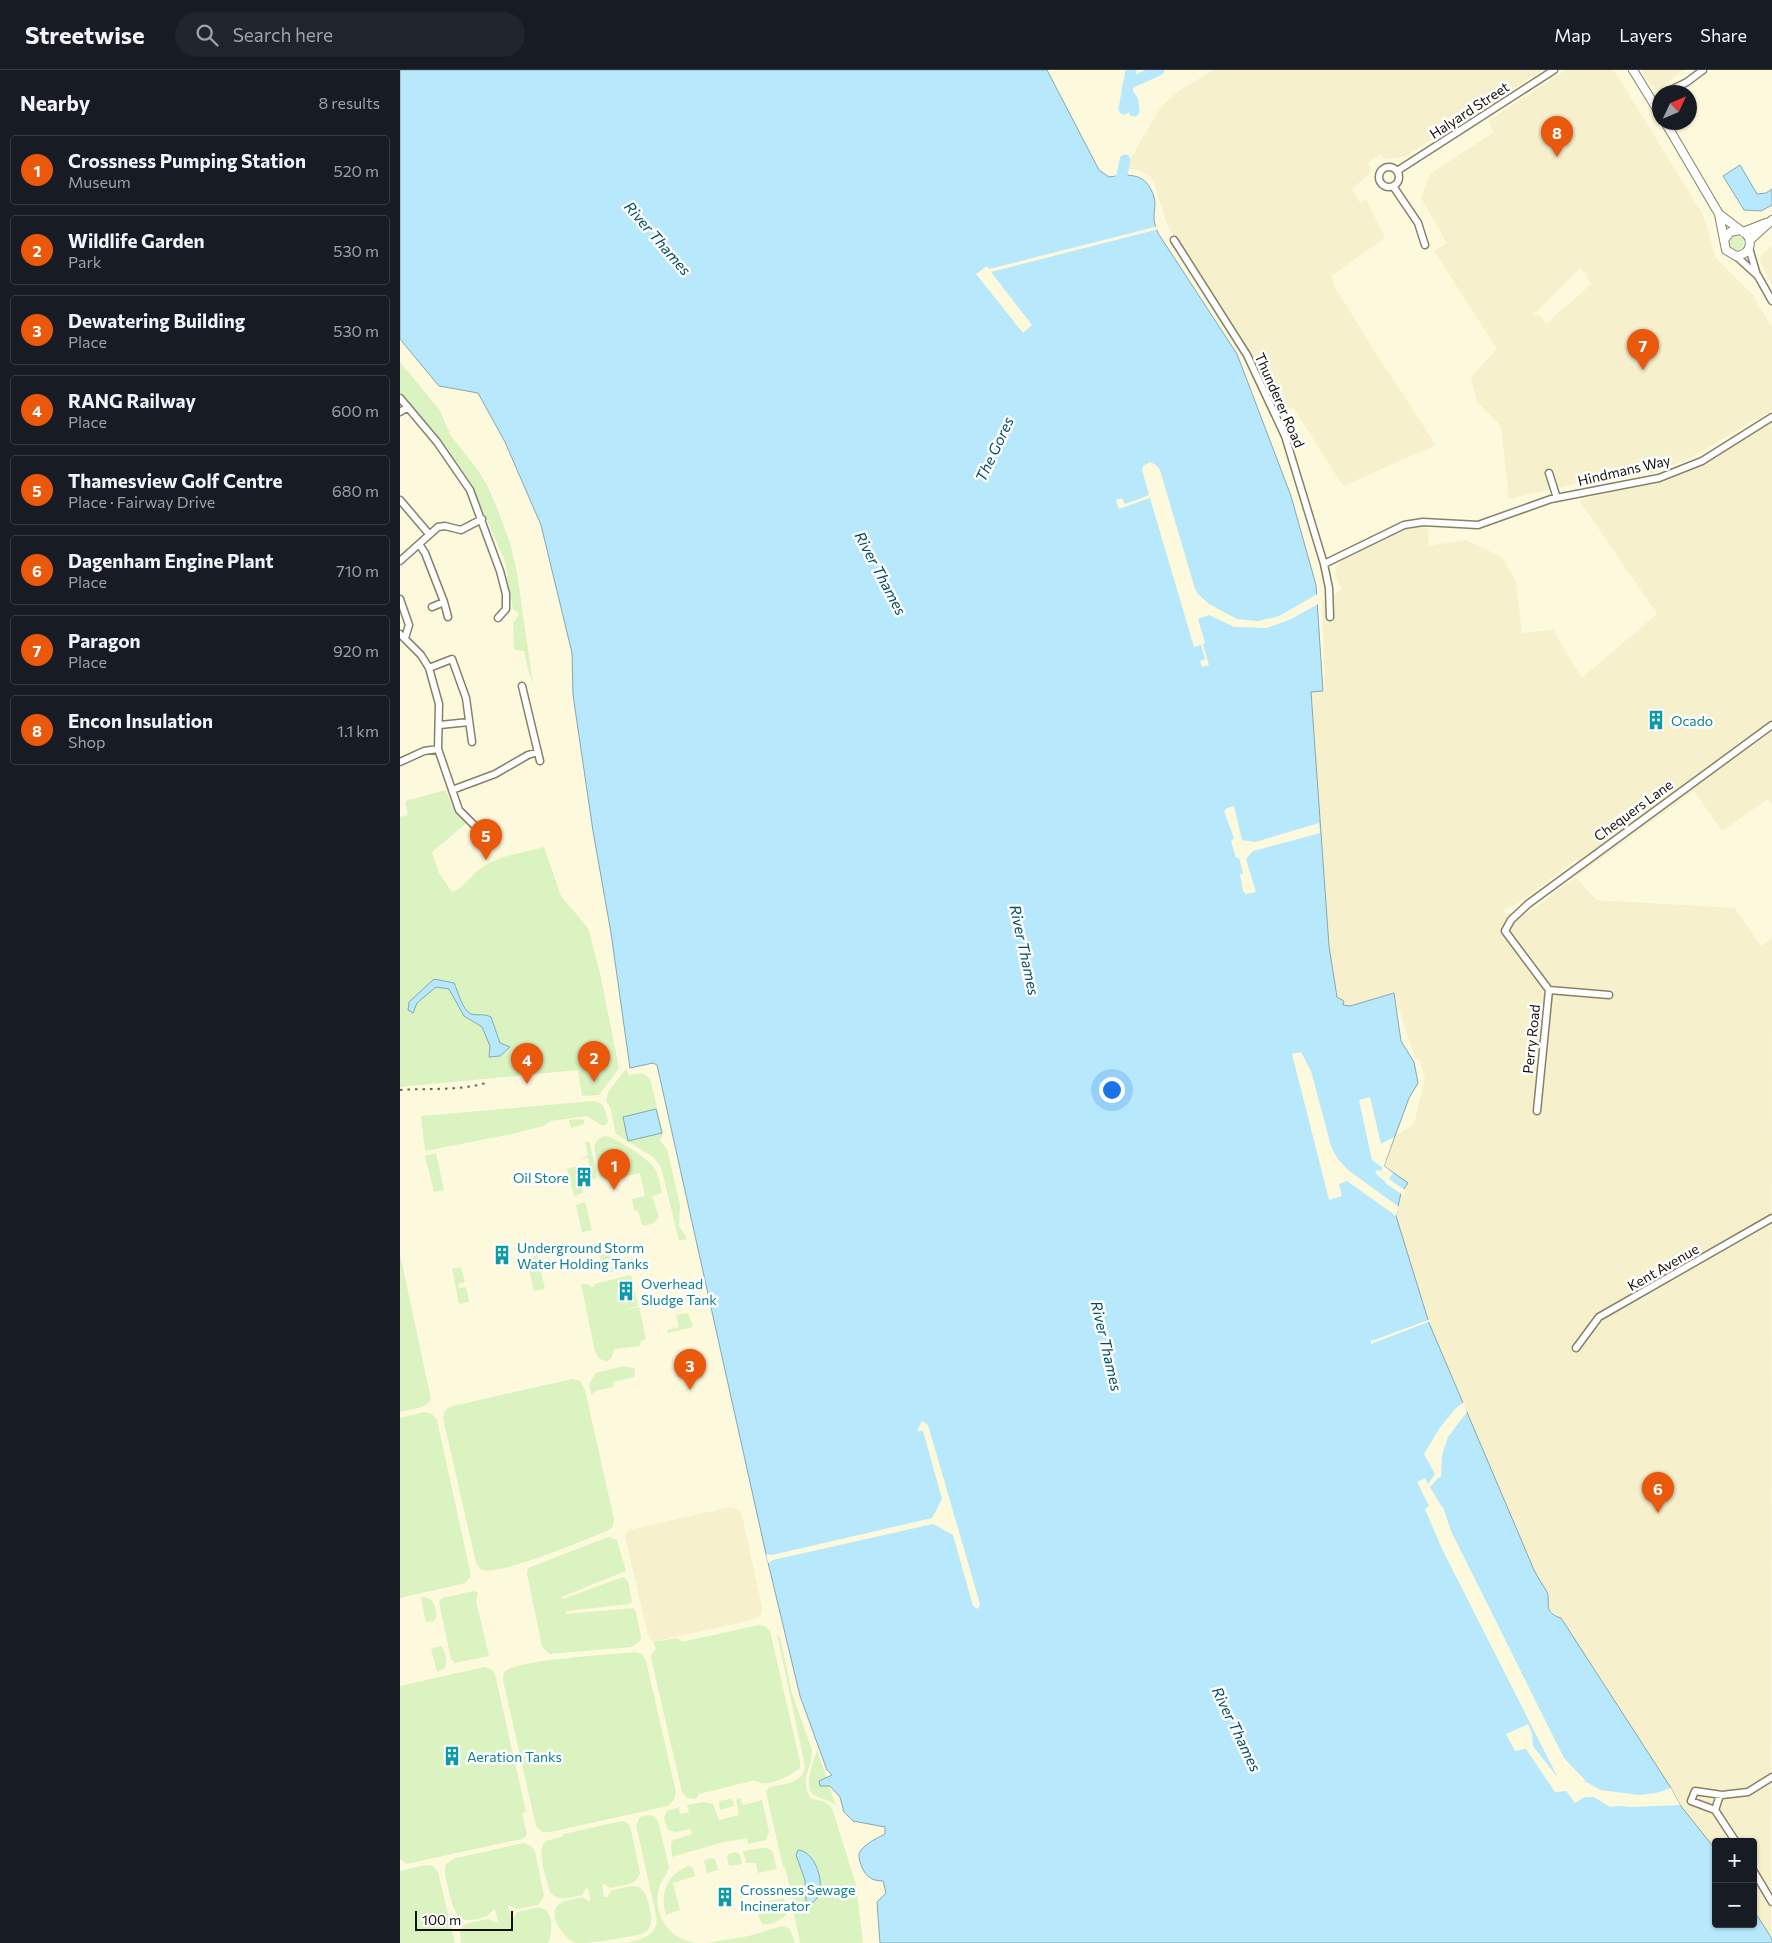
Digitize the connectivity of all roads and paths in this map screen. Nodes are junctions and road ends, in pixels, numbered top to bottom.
1 (1554, 70) edge
2 (1633, 70) edge
3 (1703, 70) edge
4 (1681, 85) edge
5 (1652, 95) edge
6 (1670, 130) edge
7 (1397, 171) junction
8 (1393, 186) junction
9 (1719, 214) junction
10 (1770, 221) edge
11 (1742, 231) junction
12 (1174, 240) dead end
13 (1724, 240) junction
14 (1750, 244) junction
15 (1425, 245) dead end
16 (1736, 256) junction
17 (1758, 276) junction
18 (1772, 301) edge
19 (400, 398) edge
20 (408, 407) junction
21 (400, 412) edge
22 (1772, 417) edge
23 (1548, 473) dead end
24 (1557, 498) junction
25 (400, 500) edge
26 (482, 519) junction
27 (429, 534) junction
28 (419, 544) junction
29 (400, 561) edge
30 (1324, 564) junction
31 (400, 599) edge
32 (444, 602) junction
33 (432, 606) dead end
34 (448, 617) dead end
35 (1330, 617) dead end
36 (498, 618) dead end
37 (402, 636) edge
38 (429, 668) junction
39 (522, 686) dead end
40 (469, 722) junction
41 (440, 725) junction
42 (1772, 725) edge
43 (472, 742) dead end
44 (438, 749) junction
45 (538, 752) junction
46 (540, 761) dead end
47 (400, 762) edge
48 (452, 790) junction
49 (474, 824) dead end
50 (1511, 920) joint
51 (1549, 990) junction
52 (1609, 995) dead end
53 (1537, 1111) dead end
54 (1772, 1218) edge
55 (1576, 1348) dead end
56 (1772, 1778) edge
57 (1720, 1795) junction
58 (1715, 1810) junction
59 (1733, 1838) edge
60 (1757, 1877) edge
61 (1772, 1902) edge

1 - 7 street, Halyard Street
2 - 5 street
3 - 4 street
6 - 9 street
7 - 8 street
7 - 8 street, Halyard Street
8 - 15 street
9 - 11 street
9 - 13 street
10 - 11 street
10 - 14 street
11 - 13 street
11 - 14 street
12 - 30 street, Thunderer Road
13 - 16 street
14 - 16 street
14 - 17 street
16 - 17 street
17 - 18 street
19 - 20 street
20 - 21 street
20 - 26 street
22 - 24 street, Hindmans Way
23 - 24 street
24 - 30 street, Hindmans Way
25 - 27 street
26 - 27 street
26 - 36 street
27 - 28 street
28 - 29 street
28 - 32 street
30 - 35 street, Thunderer Road
31 - 37 street
32 - 33 street
32 - 34 street
37 - 38 street
38 - 40 street
38 - 41 street
39 - 45 street
40 - 41 street
40 - 43 street
41 - 44 street
42 - 50 street, Chequers Lane
44 - 47 street
44 - 48 street
45 - 46 street
45 - 48 street
48 - 49 street
50 - 51 street, Perry Road
51 - 52 street, Perry Road
51 - 53 street, Perry Road
54 - 55 street, Kent Avenue
56 - 57 street
57 - 58 street
57 - 58 street
58 - 59 street
60 - 61 street

